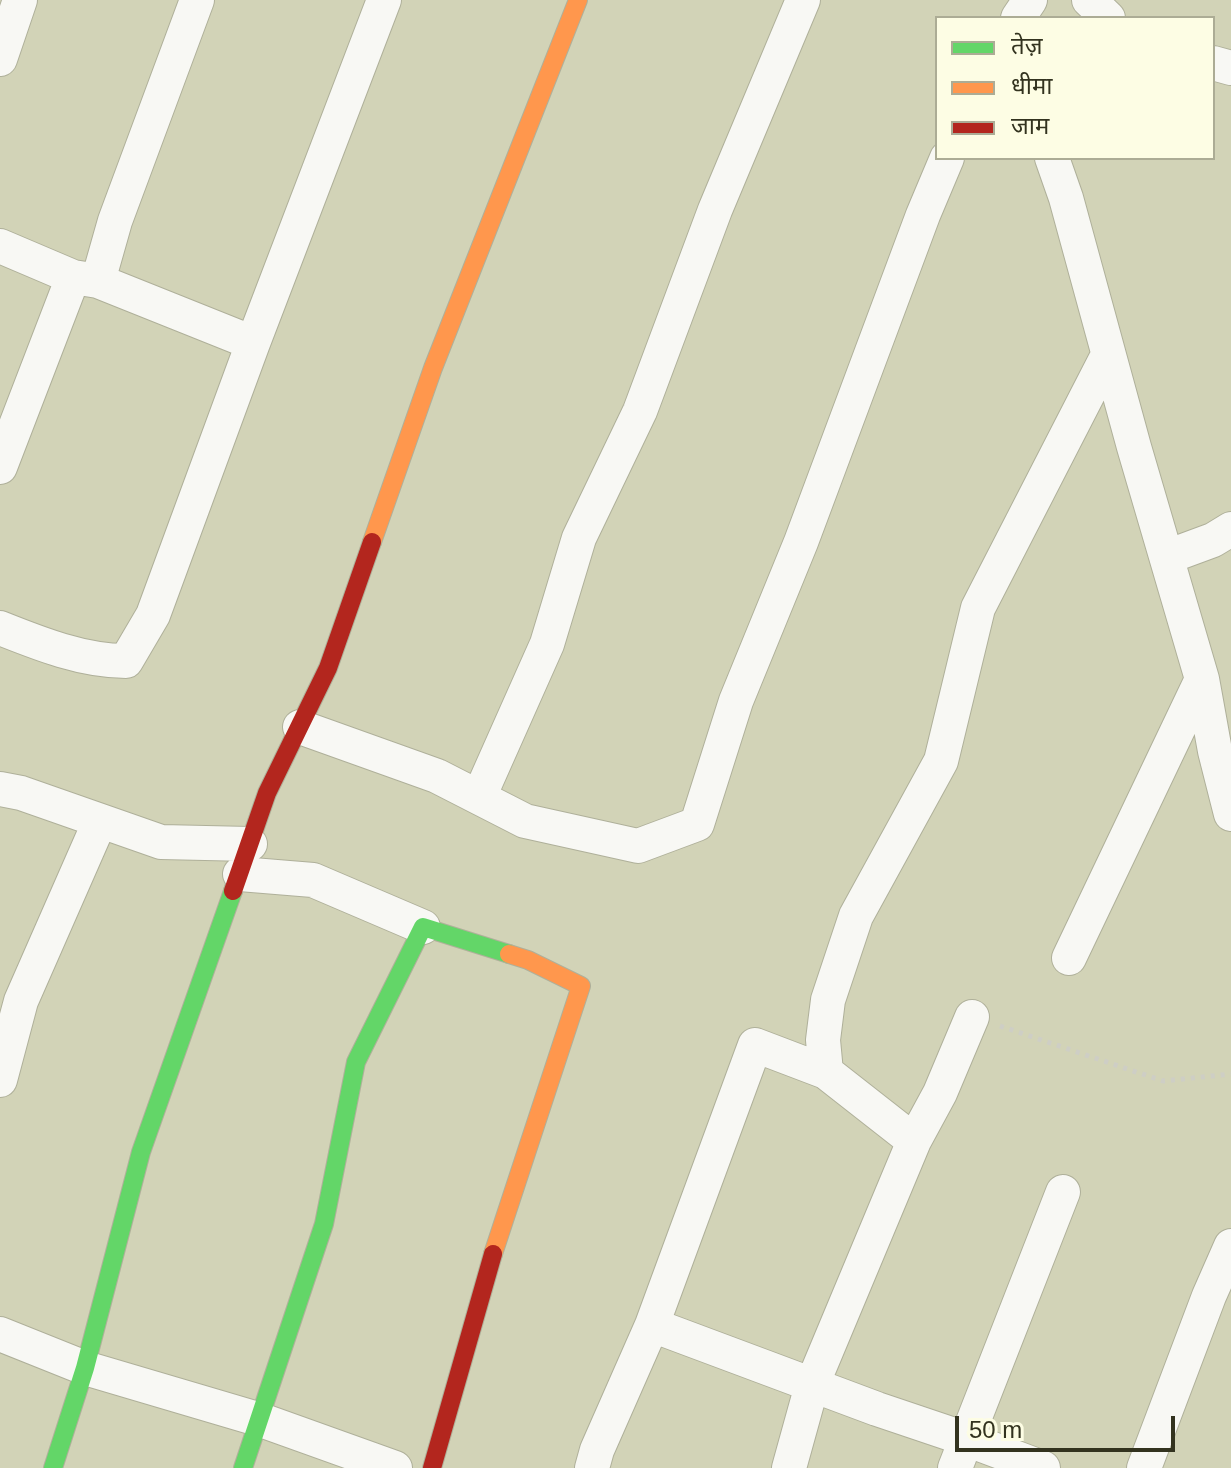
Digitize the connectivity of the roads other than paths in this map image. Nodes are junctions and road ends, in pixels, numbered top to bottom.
1 (20, 0) edge
2 (197, 0) edge
3 (384, 0) edge
4 (578, 0) edge
5 (803, 0) edge
6 (1089, 0) edge
7 (1106, 16) edge
8 (0, 59) edge
9 (946, 160) edge
10 (1053, 160) edge
11 (0, 246) edge
12 (85, 279) junction
13 (253, 343) junction
14 (1108, 355) junction
15 (0, 467) edge
16 (1231, 529) edge
17 (1167, 557) junction
18 (0, 628) edge
19 (1202, 679) junction
20 (300, 727) junction
21 (0, 789) edge
22 (479, 797) junction
23 (1231, 814) edge
24 (100, 821) junction
25 (245, 859) junction
26 (423, 927) junction
27 (1069, 958) dead end
28 (972, 1017) road end
29 (826, 1072) junction
30 (0, 1080) edge
31 (914, 1141) junction
32 (1063, 1192) dead end
33 (1231, 1246) edge
34 (652, 1325) junction
35 (0, 1334) edge
36 (85, 1368) junction
37 (812, 1385) junction
38 (261, 1420) junction
39 (960, 1454) edge
40 (53, 1468) edge
41 (243, 1468) edge
42 (395, 1468) edge
43 (432, 1468) edge
44 (592, 1468) edge
45 (789, 1468) edge
46 (1043, 1468) edge
47 (1144, 1468) edge

1 - 8 street
2 - 12 street
3 - 13 street
4 - 20 street
5 - 22 street
6 - 7 street
9 - 22 street
10 - 14 street
11 - 12 street
12 - 13 street
12 - 15 street
13 - 18 street
14 - 17 street
14 - 29 street
16 - 17 street
17 - 19 street
19 - 23 street
19 - 27 street
20 - 22 street
20 - 25 street
21 - 24 street
24 - 25 street
24 - 30 street
25 - 26 street
25 - 36 street
26 - 38 street
26 - 43 street
28 - 31 street
29 - 31 street
29 - 34 street
31 - 37 street
32 - 39 street
33 - 47 street
34 - 37 street
34 - 44 street
35 - 36 street
36 - 38 street
36 - 40 street
37 - 39 street
37 - 45 street
38 - 41 street
38 - 42 street
39 - 46 street

